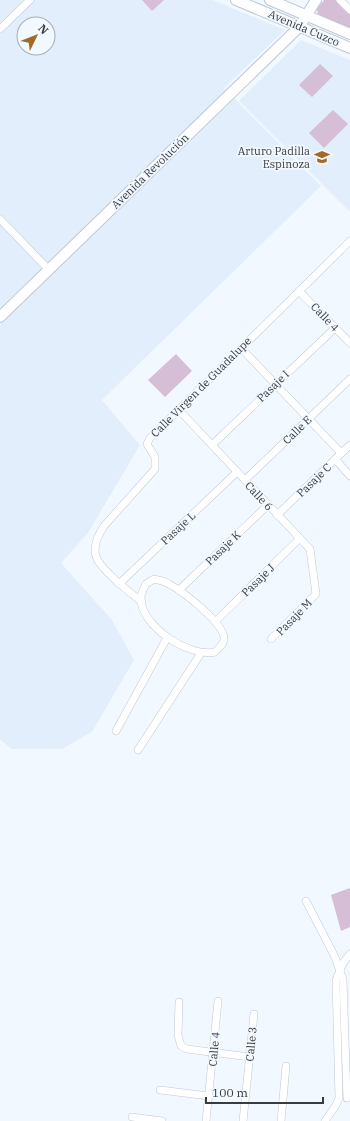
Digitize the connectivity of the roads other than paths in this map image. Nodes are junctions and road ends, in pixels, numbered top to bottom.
1 (30, 0) edge
2 (236, 0) edge
3 (270, 0) edge
4 (316, 0) edge
5 (340, 0) edge
6 (350, 10) edge
7 (306, 16) junction
8 (300, 26) junction
9 (0, 29) edge
10 (350, 34) edge
11 (350, 48) edge
12 (0, 219) edge
13 (350, 241) edge
14 (48, 269) junction
15 (299, 291) junction
16 (0, 317) edge
17 (335, 328) junction
18 (350, 344) edge
19 (241, 348) junction
20 (350, 379) edge
21 (276, 384) junction
22 (178, 409) junction
23 (309, 418) junction
24 (212, 445) junction
25 (350, 445) edge
26 (341, 453) junction
27 (335, 459) junction
28 (237, 472) junction
29 (350, 476) edge
30 (245, 480) junction
31 (268, 505) junction
32 (277, 515) junction
33 (299, 538) junction
34 (119, 584) junction
35 (179, 590) junction
36 (316, 594) joint
37 (142, 602) junction
38 (216, 621) junction
39 (167, 638) junction
40 (271, 639) dead end
41 (201, 652) junction
42 (116, 731) dead end
43 (138, 750) dead end
44 (306, 901) dead end
45 (350, 954) edge
46 (339, 970) junction
47 (218, 1001) dead end
48 (179, 1002) dead end
49 (254, 1014) dead end
50 (213, 1052) junction
51 (250, 1057) junction
52 (286, 1066) dead end
53 (160, 1090) dead end
54 (209, 1096) junction
55 (339, 1098) junction
56 (349, 1099) edge
57 (132, 1117) dead end
58 (328, 1119) edge
59 (162, 1121) edge
60 (206, 1121) edge
61 (243, 1121) edge
62 (281, 1121) edge

1 - 9 street
2 - 8 street, Avenida Cuzco
3 - 7 street, Avenida Cuzco
4 - 7 street, Avenida Revolución
5 - 6 street
7 - 8 street, Avenida Revolución
7 - 10 street, Avenida Cuzco
8 - 11 street, Avenida Cuzco
8 - 14 street, Avenida Revolución
12 - 14 street
13 - 15 street, Calle Virgen de Guadalupe
14 - 16 street, Avenida Revolución
15 - 17 street, Calle 4
15 - 19 street, Calle Virgen de Guadalupe
17 - 18 street, Calle 4
17 - 21 street, Pasaje I
19 - 21 street
19 - 22 street, Calle Virgen de Guadalupe
20 - 23 street, Calle E
21 - 23 street
21 - 24 street, Pasaje I
22 - 24 street, Calle 6
22 - 34 street, Calle Virgen de Guadalupe
23 - 26 street
23 - 30 street, Calle E
24 - 28 street, Calle 6
25 - 26 street, Pasaje C
26 - 27 street, Pasaje C
27 - 29 street
27 - 32 street, Pasaje C
28 - 30 street, Calle 6
28 - 34 street, Pasaje L
30 - 31 street, Calle 6
31 - 32 street, Calle 6
31 - 35 street, Pasaje K
32 - 33 street, Calle 6
33 - 36 street, Calle 6
33 - 38 street, Pasaje J
34 - 37 street, Calle Virgen de Guadalupe
35 - 37 street
35 - 38 street
36 - 40 street, Pasaje M
37 - 39 street
38 - 41 street
39 - 41 street
39 - 42 street
41 - 43 street
44 - 46 street
45 - 46 street
46 - 55 street
46 - 56 street
47 - 50 street, Calle 4
48 - 50 street
49 - 51 street, Calle 3
50 - 51 street
50 - 54 street, Calle 4
51 - 61 street, Calle 3
52 - 62 street
53 - 54 street
54 - 60 street, Calle 4
55 - 56 street
55 - 58 street
57 - 59 street

